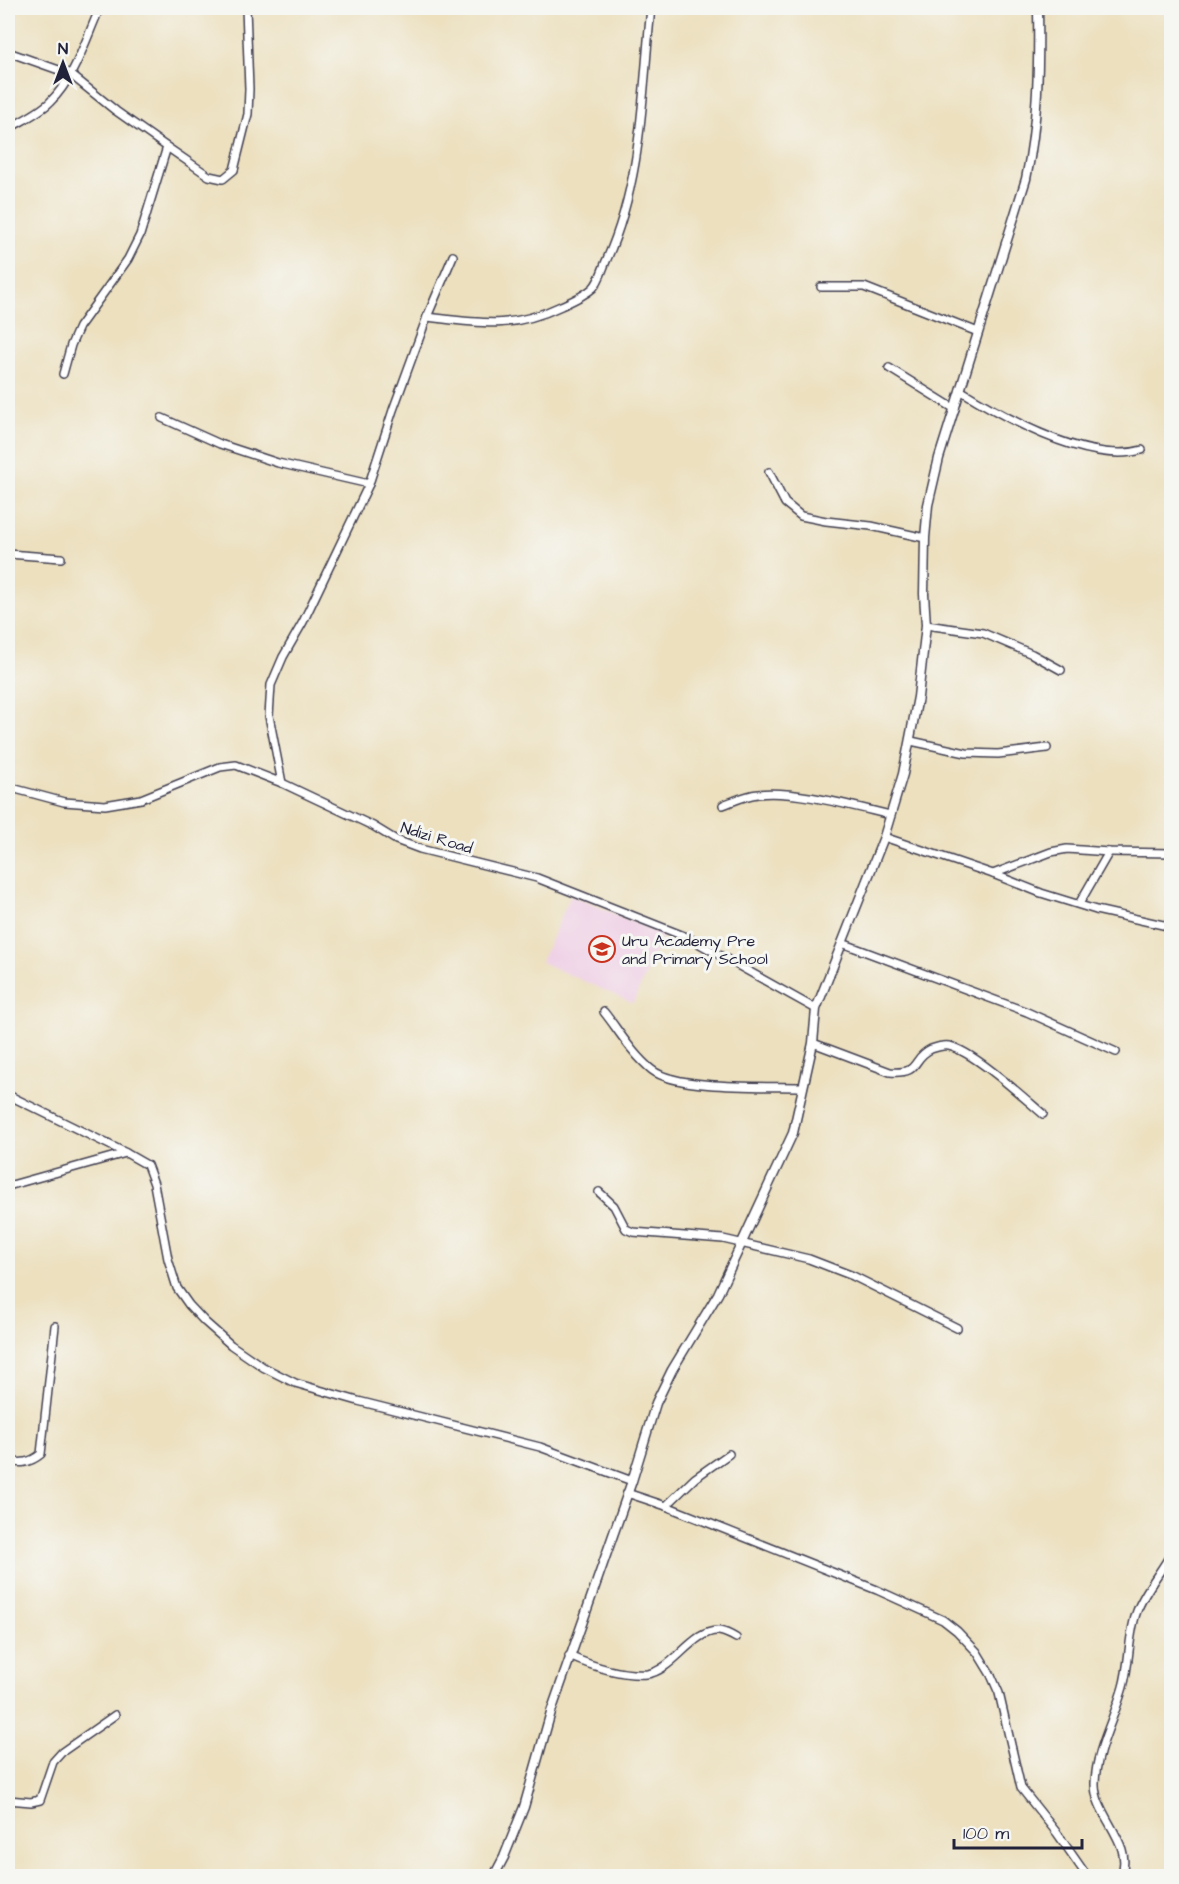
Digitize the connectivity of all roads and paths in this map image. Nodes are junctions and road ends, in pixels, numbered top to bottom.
1 (100, 8) edge
2 (246, 8) edge
3 (651, 8) edge
4 (1038, 8) edge
5 (8, 52) edge
6 (70, 74) junction
7 (8, 129) edge
8 (167, 147) junction
9 (453, 256) dead end
10 (821, 287) dead end
11 (427, 317) junction
12 (978, 332) junction
13 (889, 368) dead end
14 (63, 374) dead end
15 (960, 390) junction
16 (955, 409) junction
17 (162, 418) dead end
18 (1142, 450) dead end
19 (769, 472) dead end
20 (369, 484) junction
21 (925, 538) junction
22 (8, 554) edge
23 (61, 558) dead end
24 (926, 625) junction
25 (1061, 670) dead end
26 (911, 741) junction
27 (1047, 748) dead end
28 (282, 783) junction
29 (8, 787) edge
30 (723, 805) dead end
31 (891, 815) junction
32 (884, 837) junction
33 (1109, 852) junction
34 (1172, 854) edge
35 (993, 874) junction
36 (1079, 904) junction
37 (1172, 927) edge
38 (842, 943) junction
39 (816, 1010) junction
40 (604, 1012) dead end
41 (813, 1043) junction
42 (1116, 1052) dead end
43 (802, 1087) junction
44 (8, 1095) edge
45 (1043, 1114) dead end
46 (126, 1153) junction
47 (8, 1186) edge
48 (598, 1192) dead end
49 (741, 1242) junction
50 (55, 1326) dead end
51 (957, 1328) dead end
52 (729, 1454) dead end
53 (8, 1461) edge
54 (632, 1481) junction
55 (627, 1493) junction
56 (666, 1506) junction
57 (1172, 1552) edge
58 (736, 1638) dead end
59 (569, 1656) junction
60 (115, 1715) dead end
61 (8, 1800) edge
62 (494, 1876) edge
63 (1087, 1876) edge
64 (1121, 1876) edge

1 - 6 street
2 - 8 street
3 - 11 street
4 - 12 street
5 - 6 street
6 - 7 street
6 - 8 street
8 - 14 street
9 - 11 street
10 - 12 street
11 - 20 street
12 - 15 street
13 - 16 street
15 - 16 street
15 - 18 street
16 - 21 street
17 - 20 street
19 - 21 street
20 - 28 street
21 - 24 street
22 - 23 street
24 - 25 street
24 - 26 street
26 - 27 street
26 - 31 street
28 - 29 street, Ndizi Road
28 - 39 street, Ndizi Road
30 - 31 street
31 - 32 street
32 - 35 street
32 - 38 street
33 - 34 street
33 - 35 street
33 - 36 street
35 - 36 street
36 - 37 street
38 - 39 street
38 - 42 street
39 - 41 street
40 - 43 street
41 - 43 street
41 - 45 street
43 - 49 street
44 - 46 street
46 - 47 street
46 - 54 street
48 - 49 street
49 - 51 street
49 - 54 street
50 - 53 street
52 - 56 street
54 - 55 street
55 - 56 street
55 - 59 street
56 - 63 street
57 - 64 street
58 - 59 street
59 - 62 street
60 - 61 street

